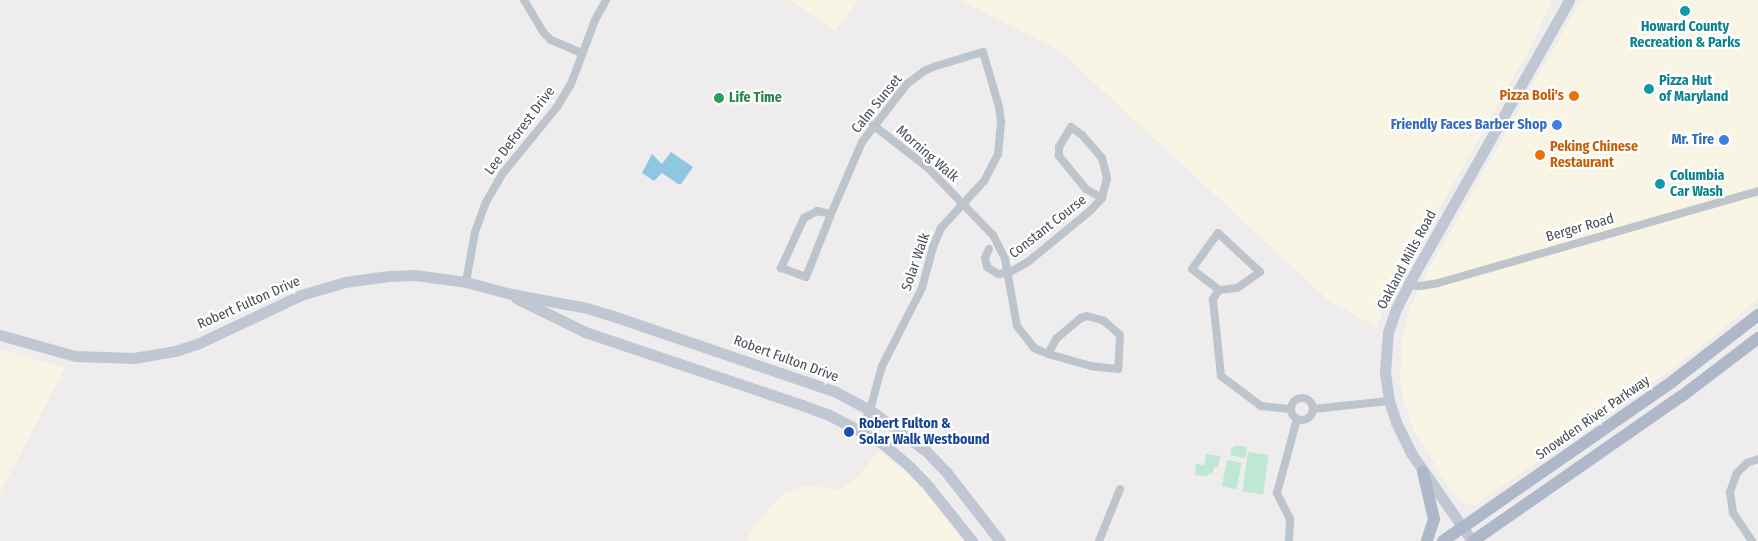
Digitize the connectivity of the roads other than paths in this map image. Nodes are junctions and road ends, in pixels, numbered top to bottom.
1 (524, 0) edge
2 (606, 0) edge
3 (1569, 0) edge
4 (983, 52) joint
5 (582, 53) junction
6 (874, 125) junction
7 (1758, 191) edge
8 (1102, 198) junction
9 (963, 202) junction
10 (831, 214) junction
11 (989, 249) dead end
12 (1008, 273) junction
13 (466, 282) junction
14 (1408, 285) junction
15 (1218, 290) junction
16 (511, 294) junction
17 (1758, 315) edge
18 (0, 335) edge
19 (1758, 338) edge
20 (1048, 354) junction
21 (1389, 401) junction
22 (1290, 409) junction
23 (1313, 409) junction
24 (870, 410) junction
25 (1297, 419) junction
26 (860, 431) junction
27 (1758, 459) edge
28 (1424, 472) junction
29 (1120, 489) dead end
30 (1462, 528) junction
31 (972, 541) edge
32 (1000, 541) edge
33 (1099, 541) edge
34 (1289, 541) edge
35 (1427, 541) edge
36 (1443, 541) edge
37 (1472, 541) edge
38 (1752, 541) edge

1 - 5 street
2 - 5 street, Lee DeForest Drive
3 - 14 street, Oakland Mills Road
4 - 6 street, Calm Sunset
4 - 9 street, Solar Walk
5 - 13 street, Lee DeForest Drive
6 - 9 street, Morning Walk
6 - 10 street, Calm Sunset
7 - 14 street, Berger Road
8 - 8 street, Constant Course
8 - 12 street, Constant Course
9 - 12 street, Morning Walk
9 - 24 street, Solar Walk
10 - 10 street, Calm Sunset
11 - 12 street
12 - 20 street, Morning Walk
13 - 16 street, Robert Fulton Drive
13 - 18 street, Robert Fulton Drive
14 - 21 street, Oakland Mills Road
15 - 15 street
15 - 22 street
16 - 24 street, Robert Fulton Drive
16 - 26 street, Robert Fulton Drive
17 - 30 main road, Snowden River Parkway
19 - 37 main road
20 - 20 street, Morning Walk
21 - 23 street
21 - 28 street, Oakland Mills Road
22 - 23 street
22 - 25 street
23 - 25 street
24 - 26 street, Solar Walk
24 - 32 street, Robert Fulton Drive
25 - 34 street
26 - 31 street, Robert Fulton Drive
27 - 38 street
28 - 30 street, Oakland Mills Road
28 - 35 main road
29 - 33 street
30 - 36 main road, Snowden River Parkway
30 - 37 street, Oakland Mills Road

